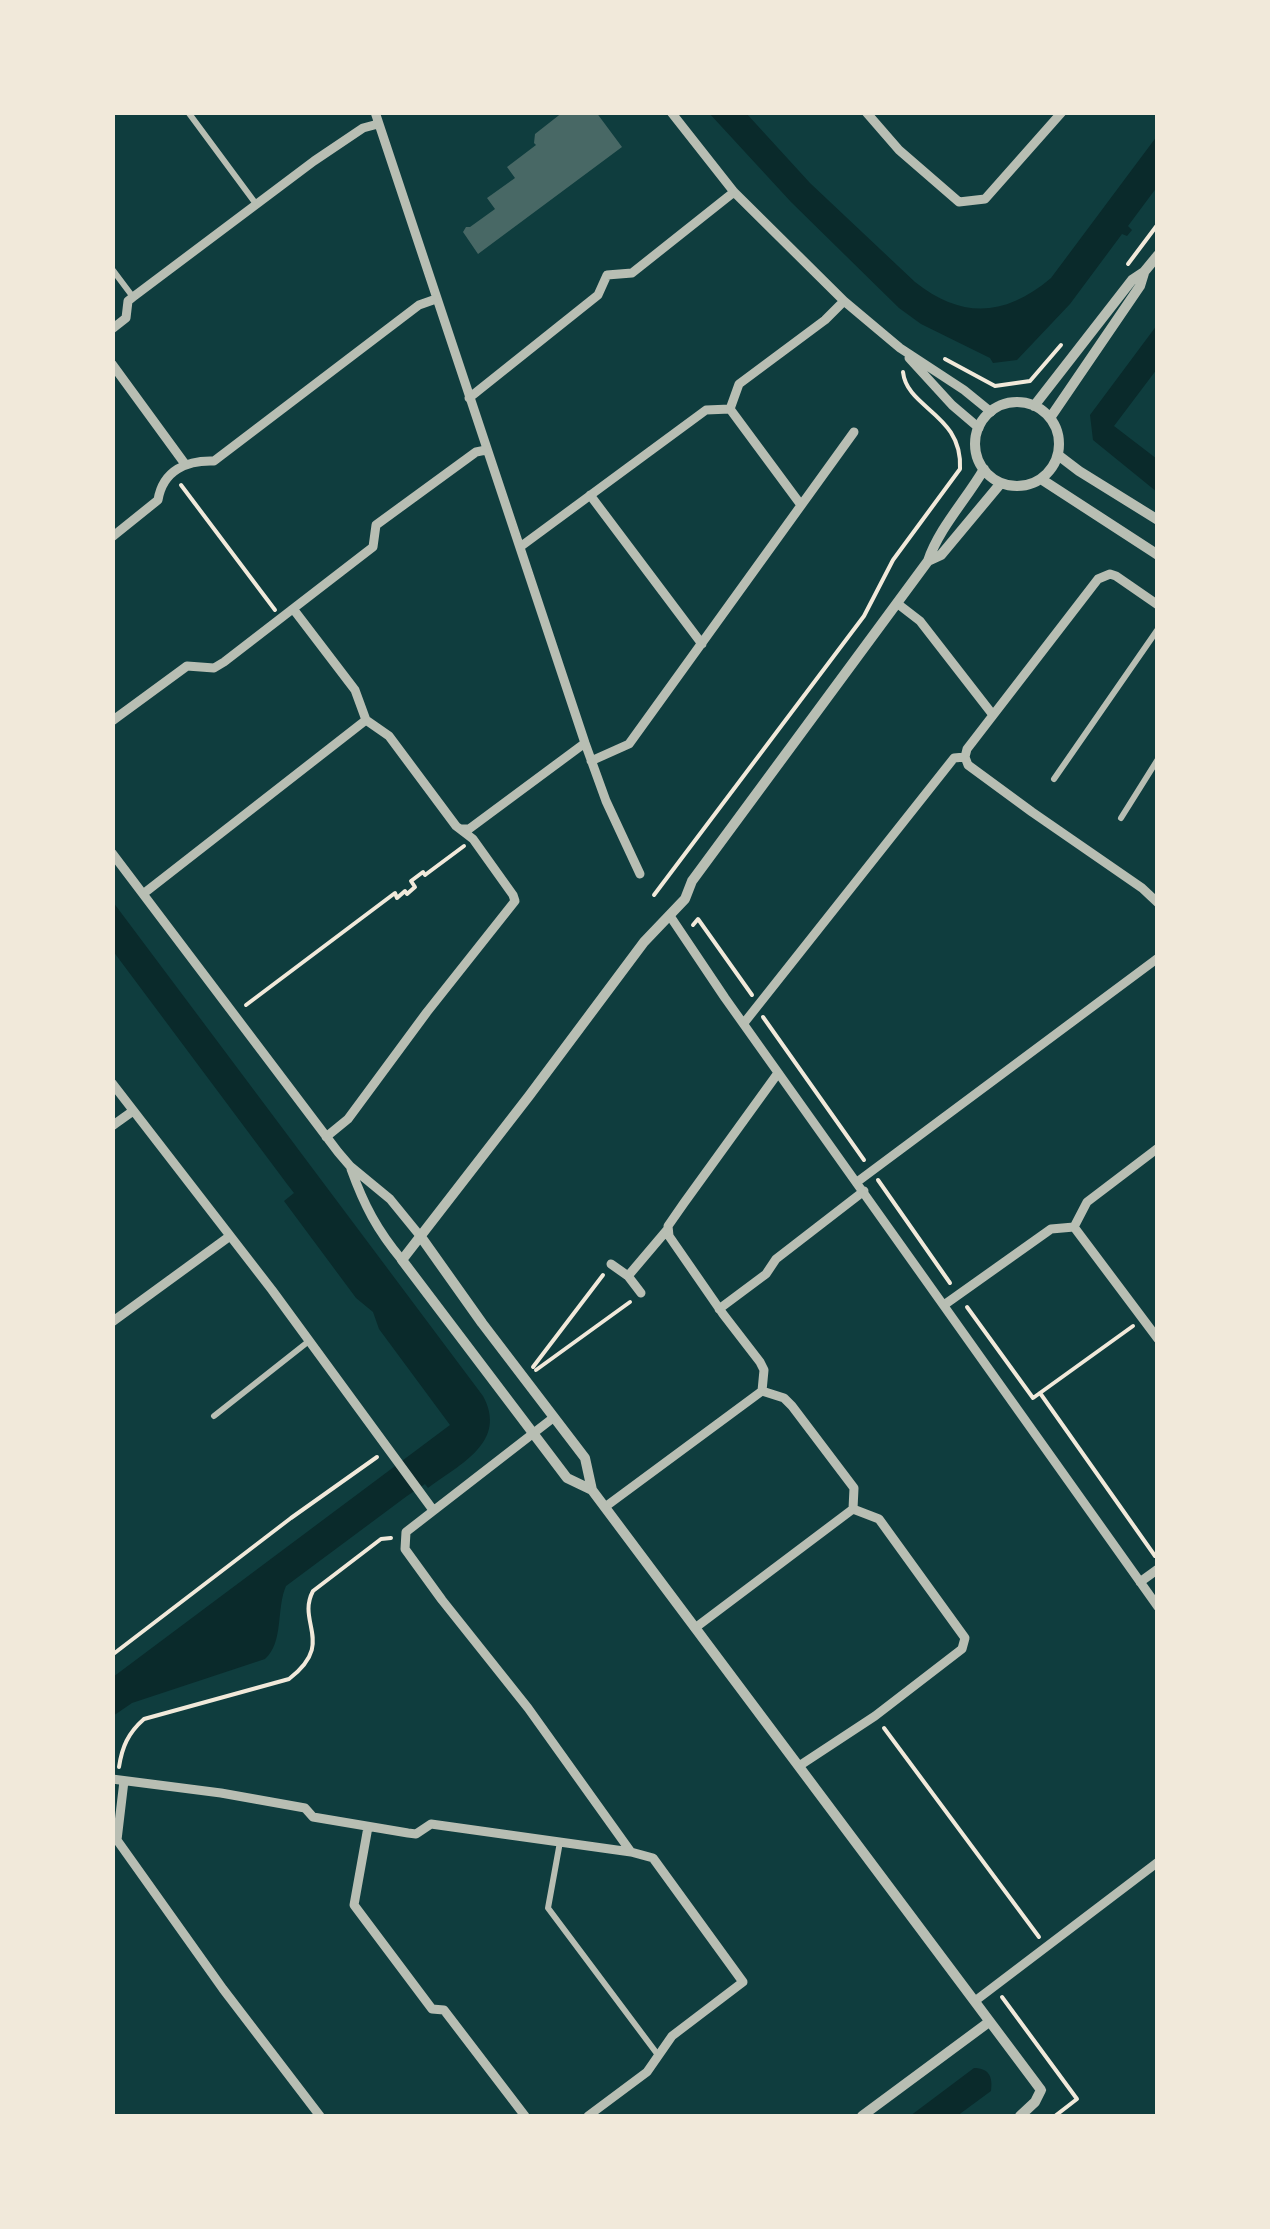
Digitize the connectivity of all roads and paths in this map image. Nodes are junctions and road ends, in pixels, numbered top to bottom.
1 (188, 112) edge
2 (671, 112) edge
3 (866, 112) edge
4 (1062, 112) edge
5 (376, 118) edge
6 (734, 192) junction
7 (256, 204) junction
8 (1158, 224) edge
9 (1158, 256) edge
10 (112, 269) edge
11 (1122, 272) dead end
12 (1144, 272) junction
13 (133, 297) junction
14 (436, 300) junction
15 (844, 301) junction
16 (112, 329) edge
17 (1070, 335) dead end
18 (900, 348) junction
19 (112, 364) edge
20 (984, 381) dead end
21 (469, 398) junction
22 (1034, 406) junction
23 (730, 409) junction
24 (991, 412) junction
25 (1050, 418) junction
26 (979, 428) junction
27 (854, 432) dead end
28 (486, 450) junction
29 (1058, 454) junction
30 (185, 464) junction
31 (984, 469) junction
32 (172, 474) junction
33 (1041, 479) junction
34 (1002, 483) junction
35 (590, 495) junction
36 (801, 505) junction
37 (1158, 520) edge
38 (112, 537) edge
39 (520, 547) junction
40 (1158, 555) edge
41 (928, 561) junction
42 (898, 604) junction
43 (1158, 604) edge
44 (294, 610) junction
45 (281, 618) junction
46 (1158, 629) edge
47 (702, 644) junction
48 (992, 715) junction
49 (366, 720) junction
50 (112, 721) edge
51 (585, 743) junction
52 (966, 756) junction
53 (1158, 759) edge
54 (592, 761) junction
55 (1054, 779) dead end
56 (1121, 818) dead end
57 (462, 829) junction
58 (473, 839) junction
59 (112, 853) edge
60 (640, 874) dead end
61 (143, 894) junction
62 (1158, 903) edge
63 (679, 906) junction
64 (670, 916) junction
65 (1158, 958) edge
66 (759, 1005) junction
67 (234, 1014) junction
68 (744, 1024) junction
69 (778, 1073) junction
70 (112, 1083) edge
71 (133, 1111) junction
72 (112, 1126) edge
73 (326, 1137) junction
74 (1158, 1148) edge
75 (350, 1166) junction
76 (872, 1170) junction
77 (857, 1182) junction
78 (864, 1191) junction
79 (1074, 1227) junction
80 (667, 1230) junction
81 (230, 1236) junction
82 (421, 1237) junction
83 (402, 1260) junction
84 (612, 1264) joint
85 (628, 1276) junction
86 (641, 1294) joint
87 (958, 1294) junction
88 (944, 1305) junction
89 (720, 1309) junction
90 (1142, 1319) junction
91 (112, 1322) edge
92 (1158, 1338) edge
93 (309, 1340) junction
94 (524, 1378) junction
95 (762, 1390) junction
96 (1040, 1393) junction
97 (214, 1416) dead end
98 (554, 1418) junction
99 (532, 1434) junction
100 (389, 1448) junction
101 (592, 1490) junction
102 (604, 1508) junction
103 (853, 1509) junction
104 (433, 1510) junction
105 (404, 1540) junction
106 (1158, 1560) edge
107 (1158, 1569) edge
108 (1140, 1582) junction
109 (1158, 1607) edge
110 (695, 1628) junction
111 (112, 1655) edge
112 (875, 1716) junction
113 (799, 1766) junction
114 (118, 1780) edge
115 (368, 1827) junction
116 (560, 1842) junction
117 (631, 1852) junction
118 (1158, 1862) edge
119 (1048, 1944) junction
120 (994, 1986) junction
121 (975, 2001) junction
122 (989, 2022) junction
123 (658, 2055) junction
124 (320, 2116) edge
125 (525, 2116) edge
126 (588, 2116) edge
127 (862, 2116) edge
128 (1020, 2116) edge
129 (1054, 2116) edge

1 - 7 street
2 - 6 street
3 - 4 street
5 - 7 street
5 - 14 street
6 - 15 street
6 - 21 street
7 - 13 street
8 - 11 path
9 - 12 street
10 - 13 street
12 - 22 street
12 - 25 street
13 - 16 street
14 - 21 street
14 - 30 street
15 - 18 street
15 - 23 street
17 - 20 path
18 - 24 street
18 - 26 street
18 - 64 path
19 - 30 street
21 - 28 street
22 - 24 street
22 - 25 street
23 - 35 street
23 - 36 street
24 - 26 street
25 - 29 street
26 - 31 street
27 - 36 street
28 - 39 street
28 - 44 street
29 - 33 street
29 - 37 street
30 - 32 street
31 - 34 street
31 - 41 street
32 - 38 street
32 - 45 path
33 - 34 street
33 - 40 street
34 - 41 street
35 - 39 street
35 - 47 street
36 - 47 street
39 - 51 street
41 - 42 street
42 - 48 street
42 - 63 street
43 - 48 street
44 - 45 street
44 - 49 street
45 - 50 street
46 - 55 street
47 - 54 street
48 - 52 street
49 - 57 street
49 - 61 street
51 - 54 street
51 - 57 street
52 - 62 street
52 - 66 street
53 - 56 street
54 - 60 street
57 - 58 street
58 - 67 path
58 - 73 street
59 - 61 street
61 - 67 street
63 - 64 street
63 - 66 path
64 - 68 street
64 - 82 street
65 - 76 street
66 - 68 street
66 - 76 path
67 - 73 street
68 - 69 street
69 - 77 street
69 - 80 street
70 - 71 street
71 - 72 street
71 - 81 street
73 - 75 street
74 - 79 street
75 - 82 street
75 - 83 street
76 - 77 street
76 - 87 path
77 - 78 street
78 - 88 street
78 - 89 street
79 - 87 street
79 - 90 street
80 - 85 street
80 - 89 street
81 - 91 street
81 - 93 street
82 - 83 street
82 - 94 street
83 - 99 street
84 - 85 street
84 - 94 path
85 - 86 street
86 - 94 path
87 - 88 street
87 - 96 path
88 - 108 street
89 - 95 street
90 - 92 street
90 - 96 path
93 - 97 street
93 - 100 street
94 - 98 street
95 - 102 street
95 - 103 street
96 - 106 path
98 - 99 street
98 - 101 street
99 - 101 street
99 - 104 street
100 - 104 street
100 - 111 path
101 - 102 street
102 - 110 street
103 - 110 street
103 - 112 street
104 - 105 street
105 - 114 path
105 - 117 street
107 - 108 street
108 - 109 street
110 - 113 street
112 - 113 street
112 - 119 path
113 - 121 street
114 - 115 street
114 - 124 street
115 - 116 street
115 - 125 street
116 - 117 street
116 - 123 street
117 - 123 street
118 - 119 street
119 - 120 street
120 - 121 street
120 - 129 path
121 - 122 street
122 - 127 street
122 - 128 street
123 - 126 street

